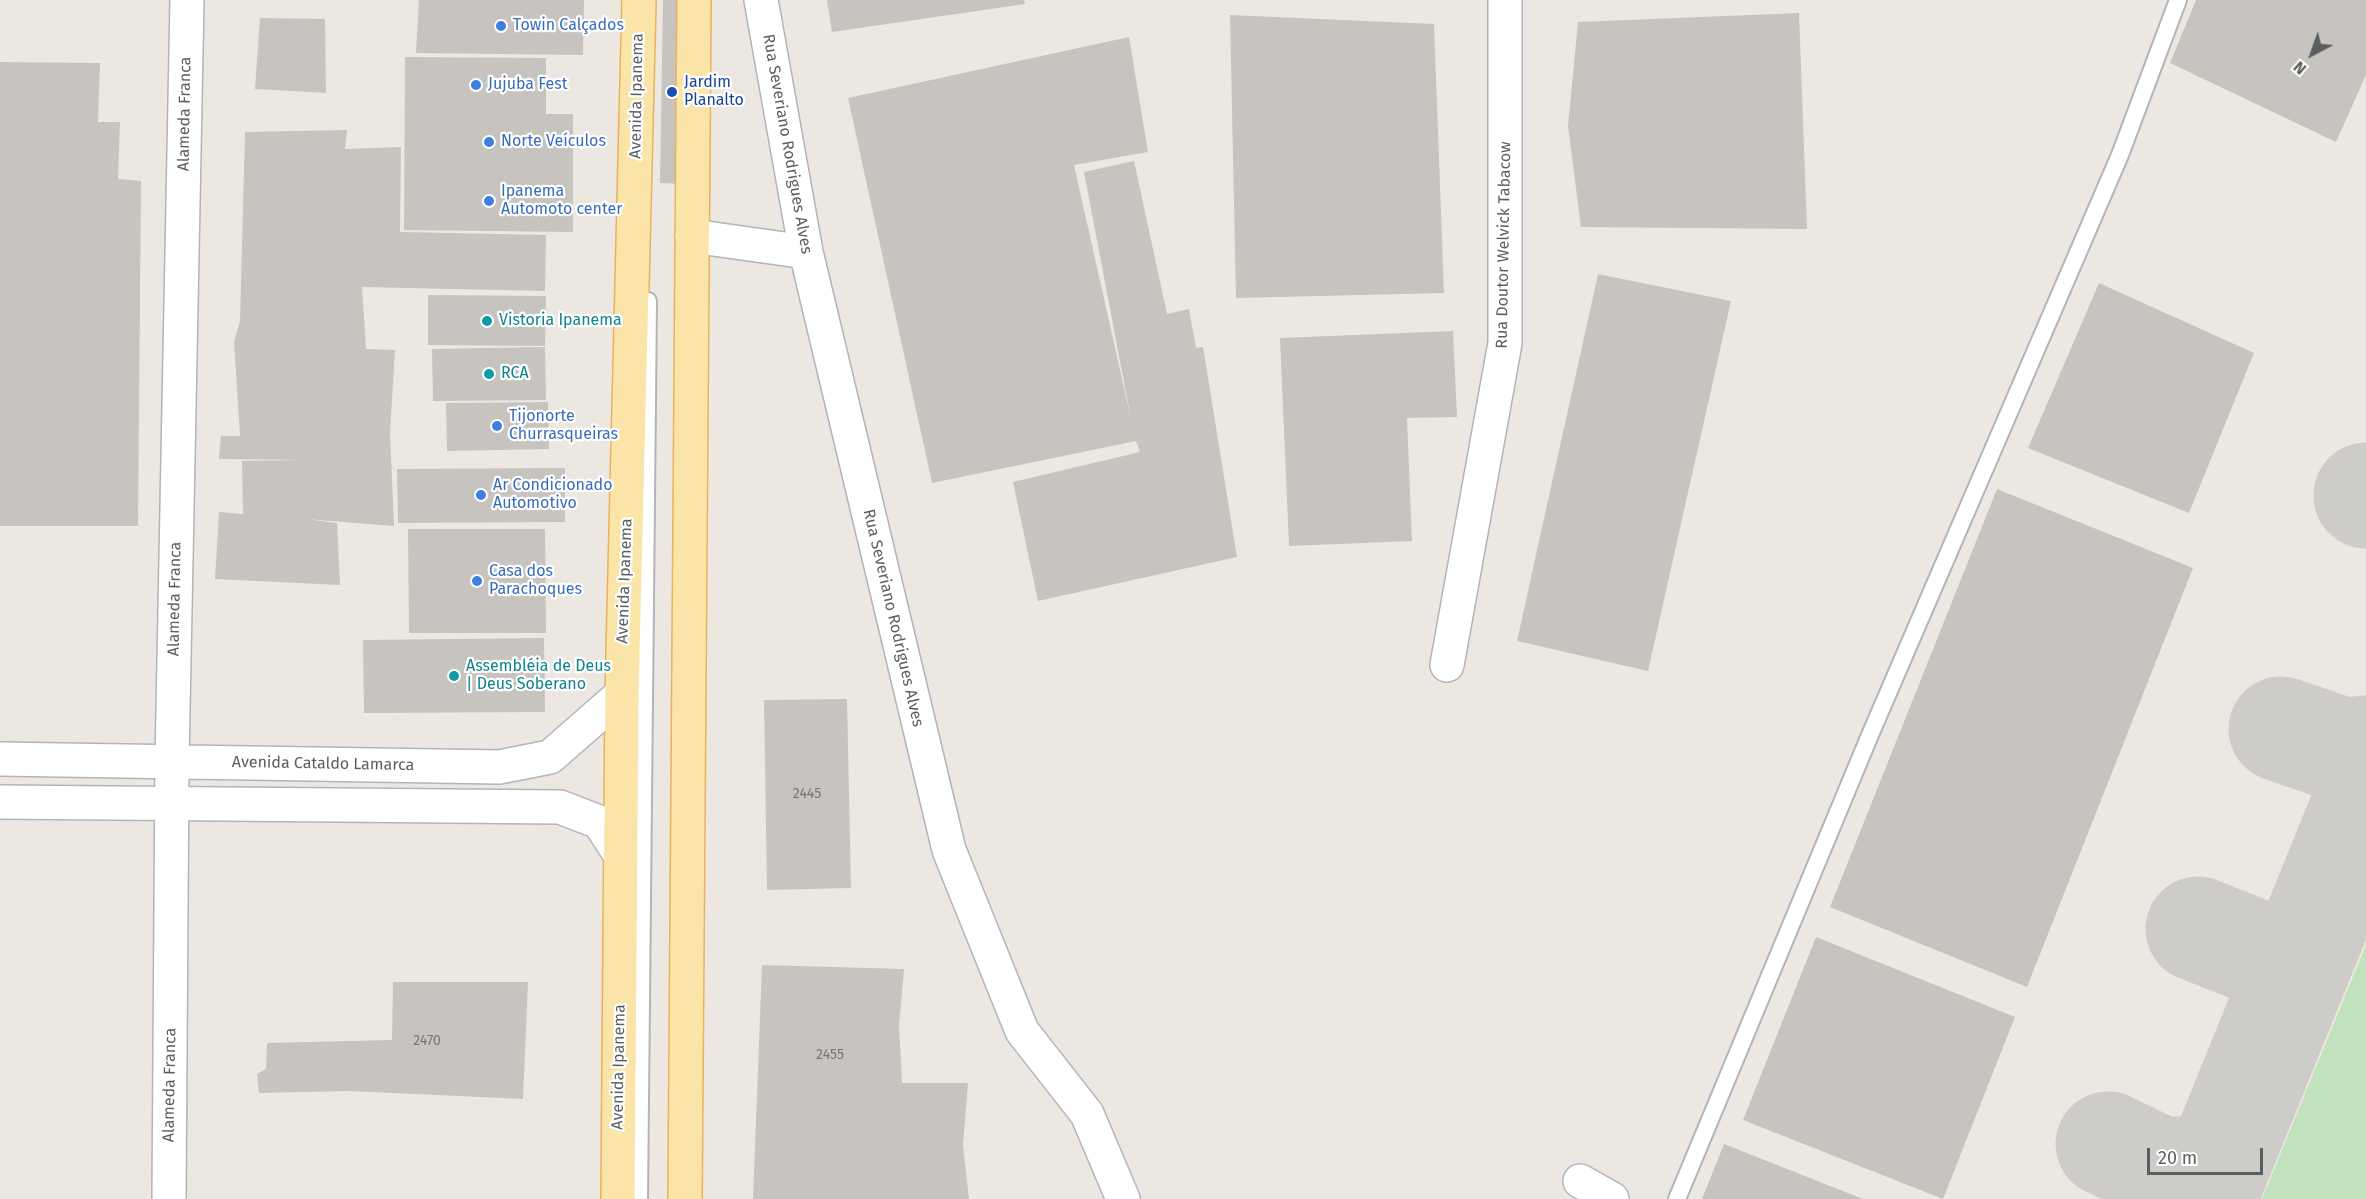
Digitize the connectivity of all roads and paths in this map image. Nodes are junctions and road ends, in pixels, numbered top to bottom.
1 (187, 0) edge
2 (639, 0) edge
3 (651, 0) edge
4 (686, 0) edge
5 (694, 0) edge
6 (761, 0) edge
7 (1505, 0) edge
8 (2178, 0) edge
9 (692, 236) junction
10 (806, 252) junction
11 (1448, 665) dead end
12 (622, 694) junction
13 (0, 759) edge
14 (172, 761) junction
15 (0, 802) edge
16 (174, 806) junction
17 (621, 856) junction
18 (1580, 1181) dead end
19 (169, 1199) edge
20 (618, 1199) edge
21 (639, 1199) edge
22 (673, 1199) edge
23 (685, 1199) edge
24 (1123, 1199) edge
25 (1611, 1199) edge
26 (1677, 1199) edge

1 - 14 street, Alameda Franca
2 - 12 main road, Avenida Ipanema
3 - 21 lane
4 - 22 lane
5 - 9 main road
6 - 10 street, Rua Severiano Rodrigues Alves
7 - 11 street, Rua Doutor Welvick Tabacow
8 - 26 lane
9 - 10 street
9 - 23 main road
10 - 24 street, Rua Severiano Rodrigues Alves
12 - 14 street, Avenida Cataldo Lamarca
12 - 17 main road, Avenida Ipanema
13 - 14 street, Avenida Cataldo Lamarca
14 - 16 street, Alameda Franca
15 - 16 street
16 - 17 street
16 - 19 street, Alameda Franca
17 - 20 main road, Avenida Ipanema
18 - 25 street

